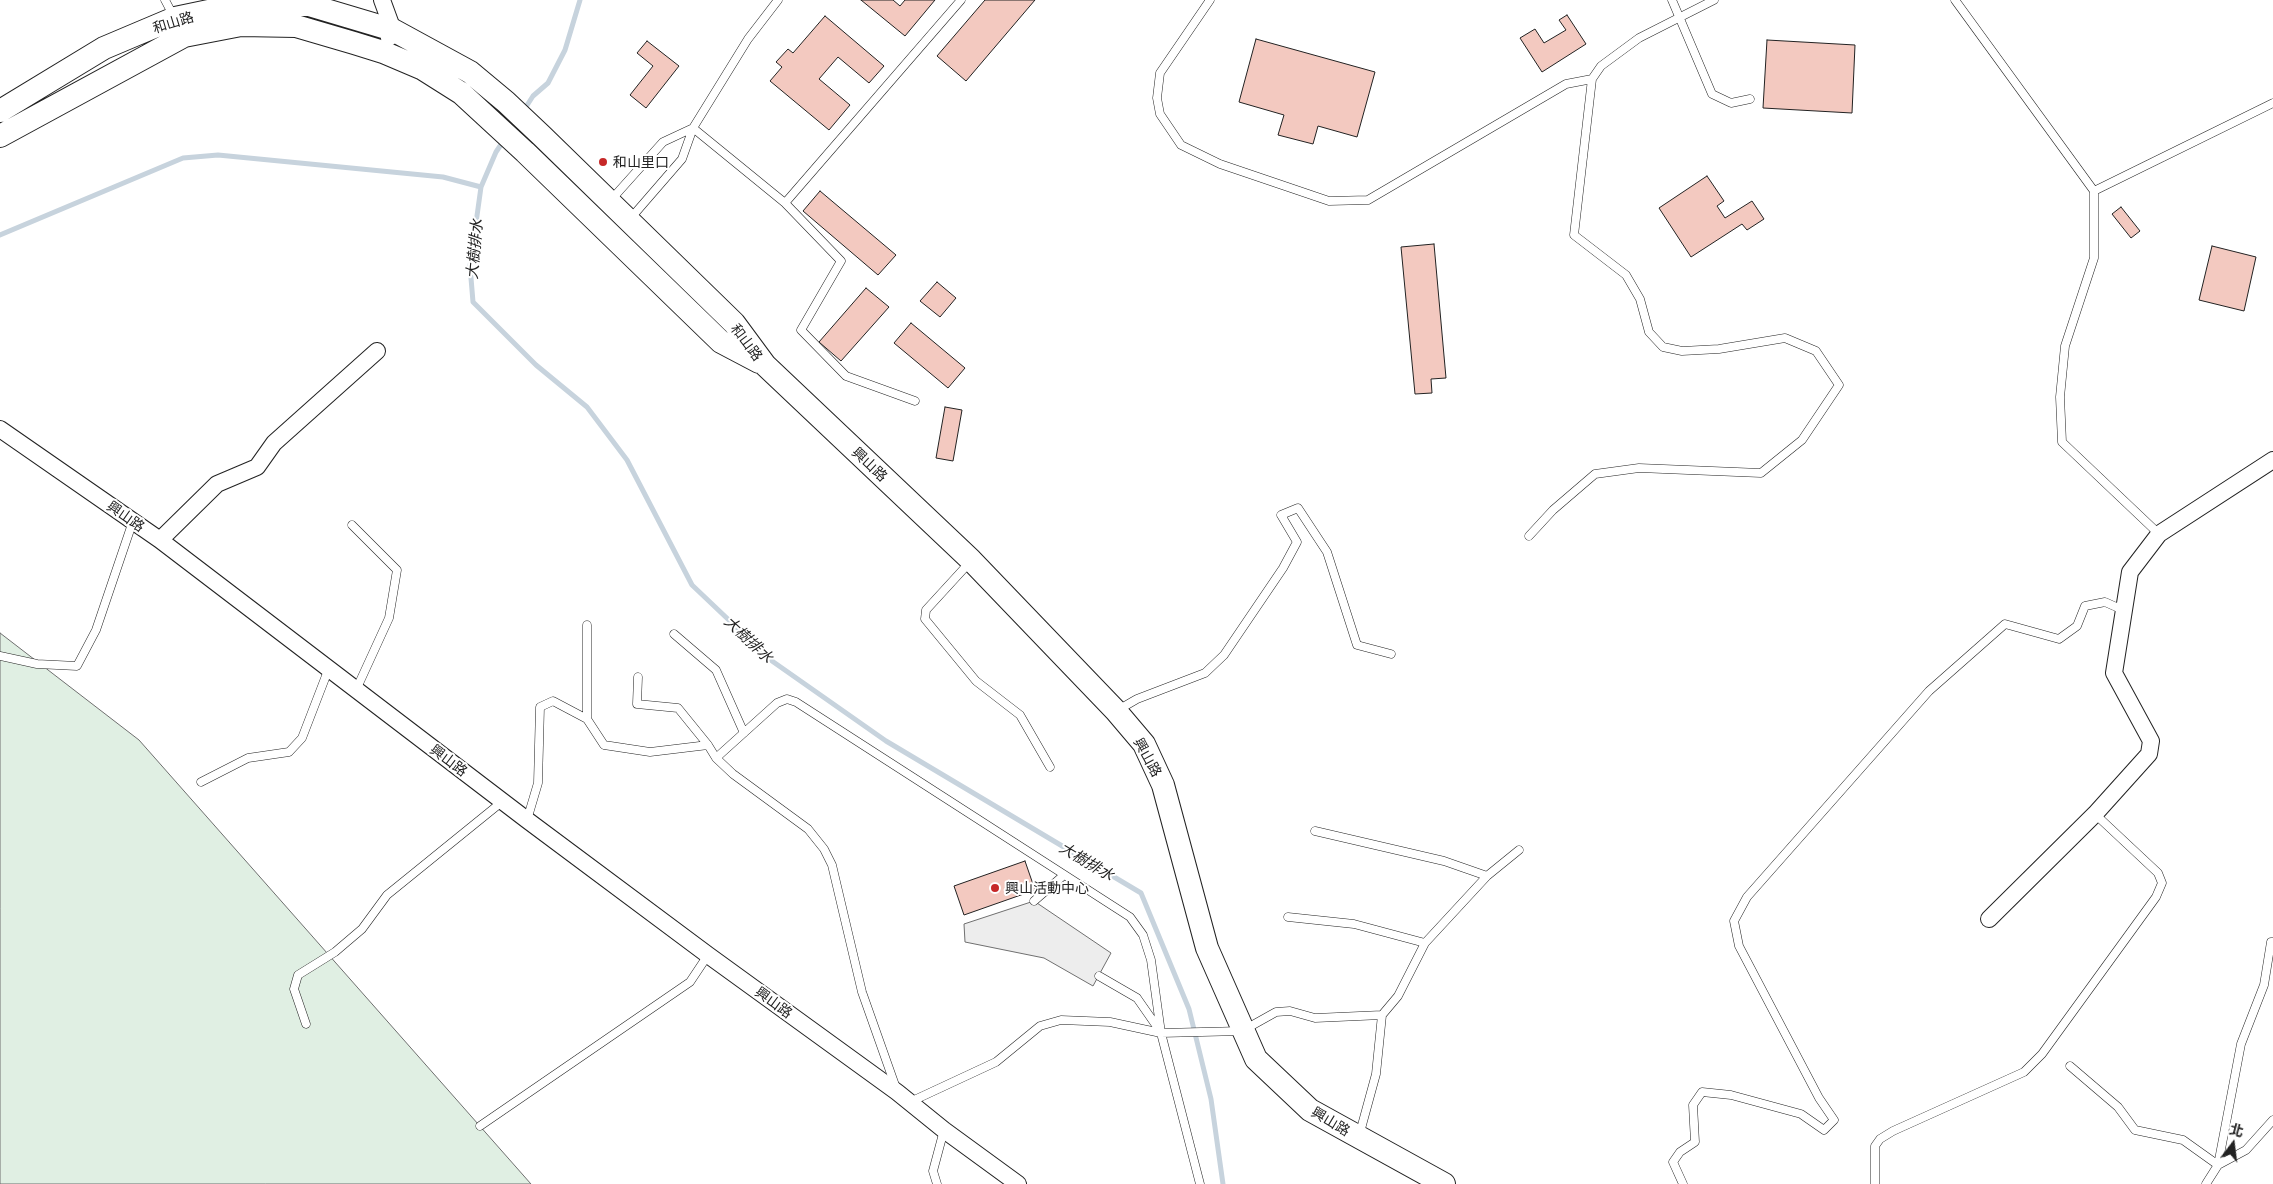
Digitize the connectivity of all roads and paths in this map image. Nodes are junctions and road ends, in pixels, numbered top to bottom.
1 (226, 0) edge
2 (382, 0) edge
3 (778, 0) edge
4 (961, 0) edge
5 (1210, 0) edge
6 (1672, 0) edge
7 (1714, 0) edge
8 (1955, 0) edge
9 (1679, 18) junction
10 (188, 20) edge
11 (392, 30) junction
12 (383, 52) junction
13 (1592, 79) junction
14 (1750, 99) dead end
15 (2273, 103) edge
16 (0, 111) edge
17 (693, 128) junction
18 (0, 136) edge
19 (2094, 191) junction
20 (785, 203) junction
21 (612, 219) junction
22 (377, 351) dead end
23 (765, 365) joint
24 (915, 401) dead end
25 (0, 429) edge
26 (2273, 460) edge
27 (134, 521) junction
28 (352, 525) dead end
29 (2159, 534) junction
30 (1529, 536) dead end
31 (160, 540) junction
32 (971, 560) junction
33 (2123, 610) junction
34 (587, 625) dead end
35 (674, 634) dead end
36 (1391, 654) dead end
37 (0, 656) edge
38 (329, 668) junction
39 (638, 677) dead end
40 (356, 690) junction
41 (1116, 711) junction
42 (587, 719) junction
43 (744, 733) junction
44 (708, 745) junction
45 (716, 758) junction
46 (1050, 767) dead end
47 (201, 782) dead end
48 (503, 801) junction
49 (2095, 814) junction
50 (527, 820) junction
51 (1315, 831) dead end
52 (1519, 850) dead end
53 (1064, 875) junction
54 (1487, 876) junction
55 (1034, 901) dead end
56 (1288, 916) dead end
57 (1989, 919) dead end
58 (2273, 942) edge
59 (1425, 943) junction
60 (708, 955) junction
61 (1099, 976) dead end
62 (1382, 1015) junction
63 (306, 1024) dead end
64 (1242, 1031) junction
65 (1161, 1033) junction
66 (2070, 1066) dead end
67 (897, 1092) junction
68 (910, 1102) junction
69 (2273, 1120) edge
70 (480, 1126) dead end
71 (944, 1130) junction
72 (1358, 1138) junction
73 (2218, 1164) junction
74 (936, 1184) edge
75 (1018, 1184) edge
76 (1200, 1184) edge
77 (1444, 1184) edge
78 (1684, 1184) edge
79 (1875, 1184) edge
80 (2206, 1184) edge

1 - 10 lane
2 - 11 street
3 - 17 lane
4 - 20 lane
5 - 13 lane
6 - 9 lane
7 - 9 lane
8 - 19 lane
9 - 13 lane
9 - 14 lane
10 - 11 main road, 和山路
10 - 12 main road, 和山路
10 - 16 main road, 和山路
10 - 18 main road, 和山路
11 - 12 street
11 - 21 main road, 和山路
12 - 21 main road, 和山路
13 - 30 lane
15 - 19 lane
17 - 20 lane
17 - 21 lane
17 - 21 lane
19 - 29 lane
20 - 24 lane
21 - 23 main road, 和山路
22 - 31 street
23 - 32 main road, 興山路
25 - 27 street, 興山路
26 - 29 street
27 - 31 street, 興山路
27 - 37 lane
28 - 40 lane
29 - 33 street
31 - 38 street, 興山路
32 - 41 main road, 興山路
32 - 46 lane
33 - 49 street
33 - 78 lane
34 - 42 lane
35 - 43 lane
36 - 41 lane
38 - 40 street, 興山路
38 - 47 lane
39 - 44 lane
40 - 48 street, 興山路
41 - 64 main road, 興山路
42 - 44 lane
42 - 50 lane
43 - 45 lane
43 - 53 lane
44 - 45 lane
45 - 67 lane
48 - 50 street, 興山路
48 - 63 lane
49 - 57 street
49 - 79 lane
50 - 60 street, 興山路
51 - 54 lane
52 - 54 lane
53 - 55 lane
53 - 65 lane
54 - 59 lane
56 - 59 lane
58 - 73 lane
59 - 62 lane
60 - 67 street, 興山路
60 - 70 lane
61 - 65 lane
62 - 64 lane
62 - 72 lane
64 - 65 lane
64 - 72 main road, 興山路
65 - 68 lane
65 - 76 lane
66 - 73 lane
67 - 68 street, 興山路
68 - 71 street, 興山路
69 - 73 lane
71 - 74 lane
71 - 75 street, 興山路
72 - 77 main road, 興山路
73 - 80 lane

